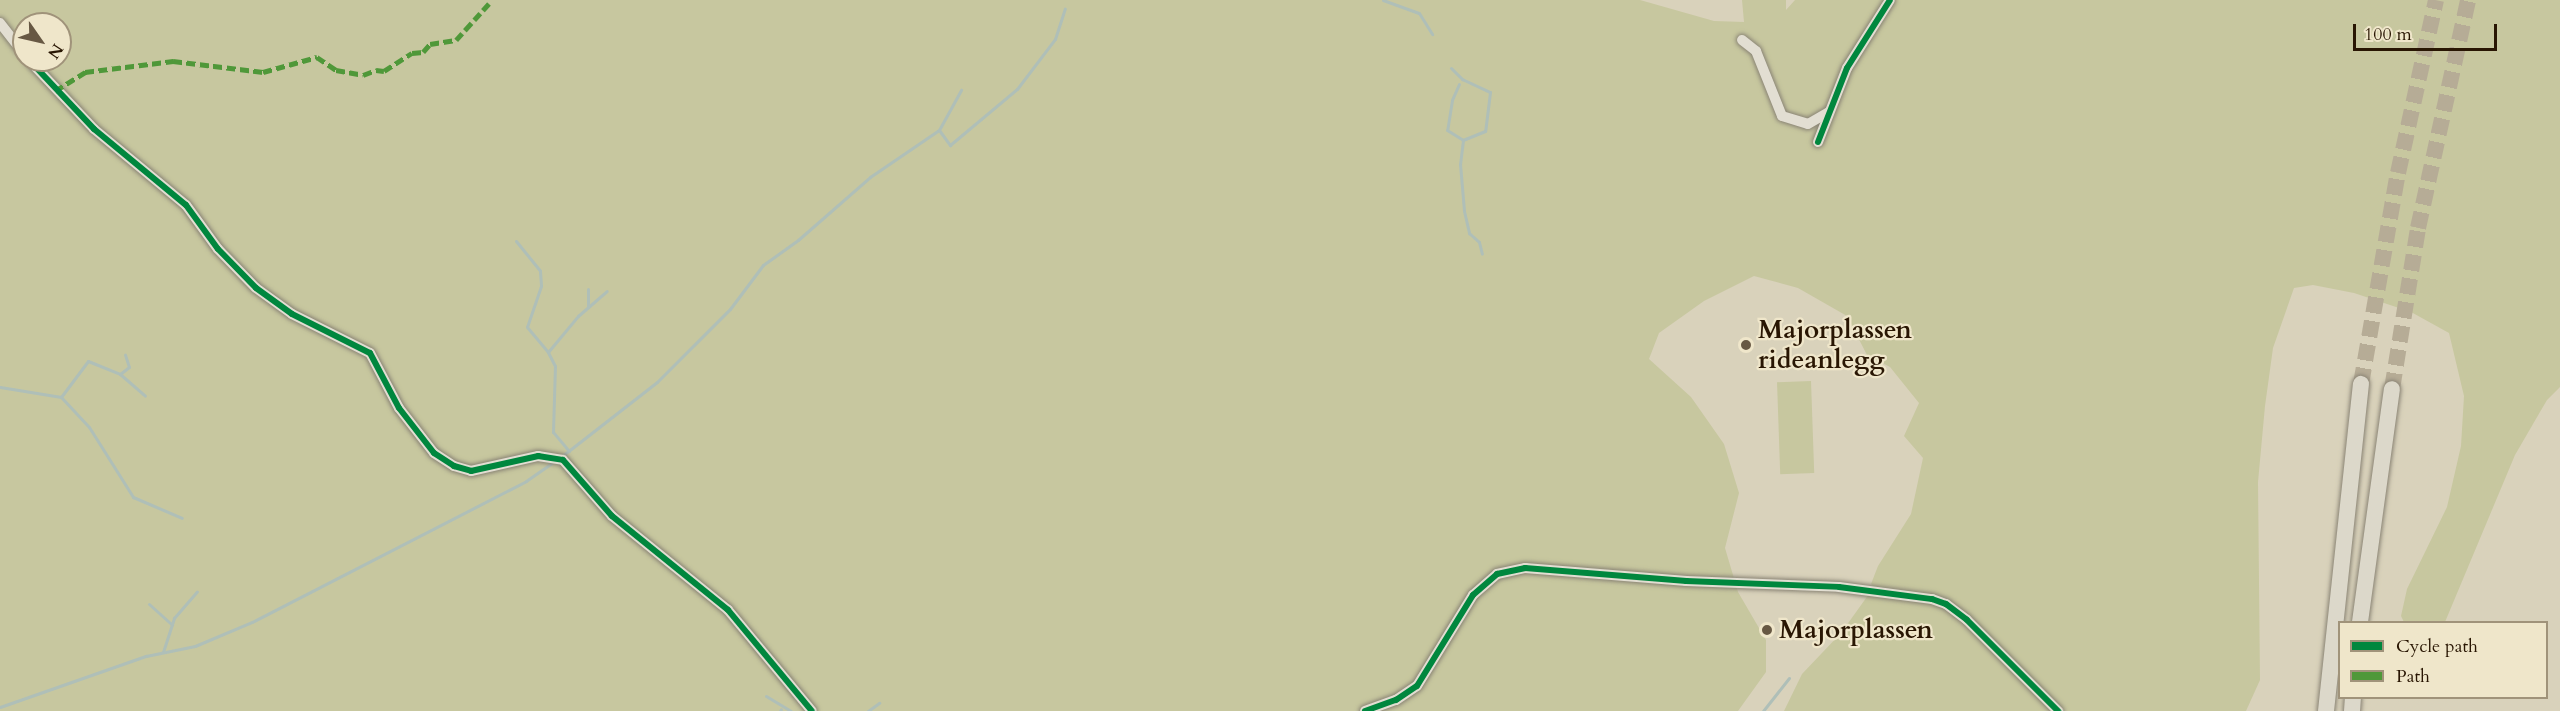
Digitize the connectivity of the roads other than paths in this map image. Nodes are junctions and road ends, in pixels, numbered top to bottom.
1 (1890, 0) edge
2 (0, 23) edge
3 (12, 38) edge
4 (1742, 40) dead end
5 (40, 72) edge
6 (1829, 112) junction
7 (1818, 142) dead end
8 (2361, 384) tunnel mouth
9 (2391, 389) tunnel mouth
10 (2360, 621) edge
11 (812, 711) edge
12 (1365, 711) edge
13 (2058, 711) edge
14 (2326, 711) edge

1 - 6 street
2 - 3 street
4 - 6 street
5 - 11 street
6 - 7 street
8 - 14 highway
9 - 10 highway
12 - 13 street

